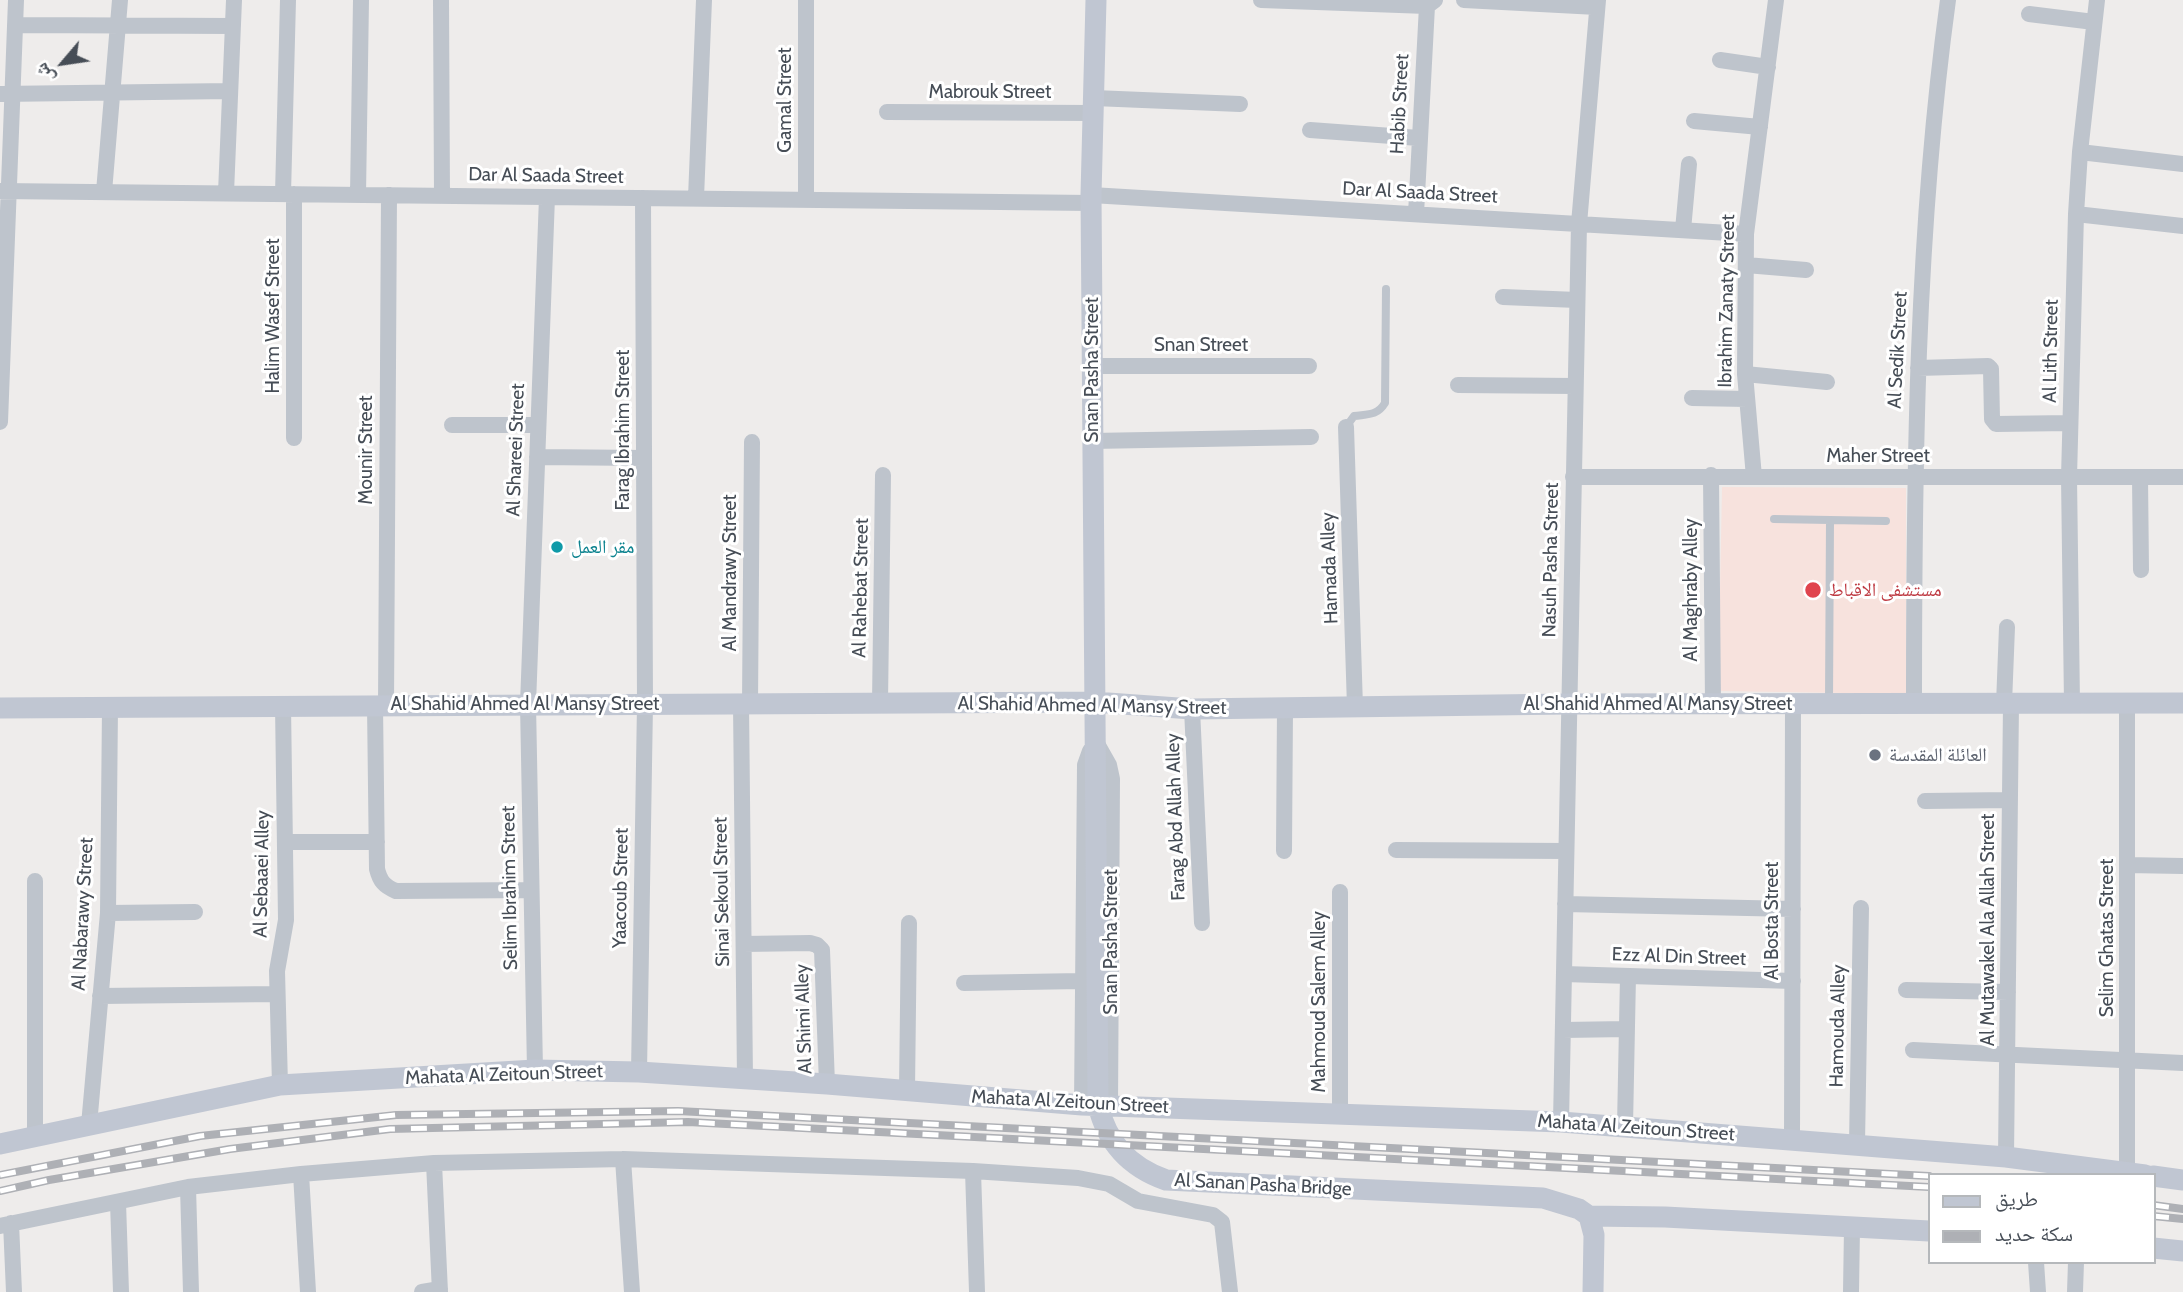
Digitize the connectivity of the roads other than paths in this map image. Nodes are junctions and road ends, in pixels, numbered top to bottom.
1 (16, 0) edge
2 (120, 0) edge
3 (234, 0) edge
4 (288, 0) edge
5 (362, 0) edge
6 (441, 0) edge
7 (704, 0) edge
8 (806, 0) edge
9 (1096, 0) edge
10 (1261, 0) edge
11 (1464, 0) edge
12 (1776, 0) edge
13 (1948, 0) edge
14 (2097, 0) edge
15 (1311, 1) edge
16 (1431, 3) edge
17 (1598, 4) edge
18 (2029, 14) dead end
19 (2094, 23) junction
20 (15, 25) junction
21 (118, 25) junction
22 (233, 26) junction
23 (1720, 61) dead end
24 (1768, 67) junction
25 (230, 91) junction
26 (113, 93) junction
27 (7, 94) edge
28 (1240, 104) dead end
29 (1093, 105) junction
30 (887, 113) dead end
31 (1694, 121) dead end
32 (1760, 127) junction
33 (1310, 130) dead end
34 (1419, 138) junction
35 (2080, 152) junction
36 (1689, 164) dead end
37 (2183, 164) edge
38 (5, 191) edge
39 (104, 192) junction
40 (226, 193) junction
41 (288, 194) junction
42 (358, 195) junction
43 (389, 195) junction
44 (442, 195) junction
45 (547, 197) junction
46 (643, 198) junction
47 (696, 198) junction
48 (1091, 199) junction
49 (806, 200) junction
50 (1416, 214) junction
51 (2076, 214) junction
52 (1578, 224) junction
53 (2183, 226) edge
54 (1683, 230) junction
55 (1746, 234) junction
56 (1746, 265) junction
57 (1806, 270) dead end
58 (1386, 289) dead end
59 (1503, 297) dead end
60 (1577, 300) junction
61 (1092, 366) junction
62 (1309, 366) dead end
63 (1918, 368) junction
64 (1745, 374) junction
65 (1827, 382) dead end
66 (1458, 385) dead end
67 (1575, 386) junction
68 (1692, 397) dead end
69 (1747, 400) junction
70 (0, 422) edge
71 (2070, 423) junction
72 (452, 425) dead end
73 (538, 425) junction
74 (1346, 427) joint
75 (1311, 437) dead end
76 (294, 438) dead end
77 (1092, 441) junction
78 (752, 442) dead end
79 (537, 457) junction
80 (644, 458) junction
81 (883, 475) dead end
82 (1712, 475) junction
83 (1573, 477) junction
84 (1754, 477) junction
85 (1914, 477) junction
86 (2069, 477) junction
87 (2140, 477) junction
88 (2183, 477) edge
89 (1774, 519) dead end
90 (1830, 520) junction
91 (1886, 521) dead end
92 (2141, 570) dead end
93 (2007, 627) dead end
94 (1094, 702) junction
95 (880, 703) junction
96 (2127, 703) junction
97 (2183, 703) edge
98 (528, 704) junction
99 (645, 704) junction
100 (745, 704) junction
101 (1569, 704) junction
102 (1713, 704) junction
103 (1793, 704) junction
104 (1829, 704) junction
105 (1914, 704) junction
106 (2008, 704) junction
107 (2072, 704) junction
108 (283, 705) junction
109 (380, 705) junction
110 (110, 706) junction
111 (1355, 707) junction
112 (0, 708) edge
113 (1285, 708) junction
114 (1192, 709) junction
115 (1095, 740) junction
116 (1094, 769) joint
117 (2010, 800) junction
118 (1925, 801) dead end
119 (285, 842) junction
120 (377, 842) junction
121 (1396, 850) dead end
122 (1284, 851) dead end
123 (1566, 851) junction
124 (2127, 866) junction
125 (2183, 866) edge
126 (35, 881) dead end
127 (531, 890) junction
128 (1339, 892) dead end
129 (1565, 904) junction
130 (1793, 908) junction
131 (1861, 908) dead end
132 (195, 912) dead end
133 (108, 913) junction
134 (909, 923) dead end
135 (1202, 923) dead end
136 (744, 944) junction
137 (1564, 974) junction
138 (1628, 976) junction
139 (1081, 981) junction
140 (1793, 981) junction
141 (964, 983) dead end
142 (1906, 990) dead end
143 (2008, 992) junction
144 (276, 994) junction
145 (100, 996) junction
146 (1627, 1029) junction
147 (1563, 1030) junction
148 (1913, 1050) dead end
149 (2008, 1055) junction
150 (2128, 1060) junction
151 (2183, 1063) edge
152 (535, 1070) junction
153 (639, 1072) junction
154 (745, 1079) junction
155 (827, 1084) junction
156 (280, 1085) junction
157 (907, 1090) junction
158 (1082, 1105) junction
159 (1110, 1106) junction
160 (1340, 1113) junction
161 (1561, 1122) junction
162 (89, 1125) junction
163 (1625, 1126) junction
164 (35, 1136) junction
165 (1792, 1139) junction
166 (0, 1144) edge
167 (1857, 1144) junction
168 (2006, 1157) junction
169 (623, 1159) junction
170 (434, 1163) junction
171 (973, 1171) junction
172 (2136, 1173) edge
173 (301, 1174) junction
174 (2155, 1176) edge
175 (2183, 1180) edge
176 (188, 1187) junction
177 (118, 1202) junction
178 (1589, 1216) junction
179 (6, 1224) edge
180 (1852, 1227) junction
181 (1927, 1231) edge
182 (2155, 1248) edge
183 (2183, 1251) edge
184 (2036, 1264) edge
185 (2076, 1264) edge
186 (440, 1291) edge
187 (14, 1292) edge
188 (121, 1292) edge
189 (191, 1292) edge
190 (308, 1292) edge
191 (422, 1292) edge
192 (632, 1292) edge
193 (976, 1292) edge
194 (1230, 1292) edge
195 (1593, 1292) edge
196 (1851, 1292) edge
197 (2038, 1292) edge
198 (2075, 1292) edge

1 - 20 street
2 - 21 street
3 - 22 street
4 - 41 street, Halim Wasef Street
5 - 42 street
6 - 44 street
7 - 47 street
8 - 49 street, Gamal Street
9 - 29 street, Snan Pasha Street
10 - 15 street
11 - 17 street
12 - 24 street, Ibrahim Zanaty Street
13 - 63 street, Al Sedik Street
14 - 19 street, Al Lith Street
15 - 16 street
16 - 34 street, Habib Street
17 - 52 street, Nasuh Pasha Street
18 - 19 street
19 - 35 street, Al Lith Street
20 - 21 street
20 - 27 street
21 - 22 street
21 - 26 street
22 - 25 street
23 - 24 street
24 - 32 street, Ibrahim Zanaty Street
25 - 26 street
25 - 40 street
26 - 27 street
26 - 39 street
27 - 38 street
28 - 29 street, Mabrouk Street
29 - 30 street, Mabrouk Street
29 - 48 street, Snan Pasha Street
31 - 32 street
32 - 55 street, Ibrahim Zanaty Street
33 - 34 street
34 - 50 street, Habib Street
35 - 37 street
35 - 51 street, Al Lith Street
36 - 54 street
38 - 39 street, Dar Al Saada Street
38 - 70 street
39 - 40 street, Dar Al Saada Street
40 - 41 street, Dar Al Saada Street
41 - 42 street, Dar Al Saada Street
41 - 76 street, Halim Wasef Street
42 - 43 street, Dar Al Saada Street
43 - 44 street, Dar Al Saada Street
43 - 109 street, Mounir Street
44 - 45 street, Dar Al Saada Street
45 - 46 street, Dar Al Saada Street
45 - 73 street, Al Shareei Street
46 - 47 street, Dar Al Saada Street
46 - 80 street, Farag Ibrahim Street
47 - 49 street, Dar Al Saada Street
48 - 49 street, Dar Al Saada Street
48 - 50 street, Dar Al Saada Street
48 - 61 street, Snan Pasha Street
50 - 52 street, Dar Al Saada Street
51 - 53 street
51 - 71 street, Al Lith Street
52 - 54 street, Dar Al Saada Street
52 - 60 street, Nasuh Pasha Street
54 - 55 street, Dar Al Saada Street
55 - 56 street, Ibrahim Zanaty Street
56 - 57 street
56 - 64 street, Ibrahim Zanaty Street
58 - 74 lane
59 - 60 street
60 - 67 street, Nasuh Pasha Street
61 - 62 street, Snan Street
61 - 77 street, Snan Pasha Street
63 - 71 street
63 - 85 street, Al Sedik Street
64 - 65 street
64 - 69 street, Ibrahim Zanaty Street
66 - 67 street
67 - 83 street, Nasuh Pasha Street
68 - 69 street
69 - 84 street, Ibrahim Zanaty Street
71 - 86 street, Al Lith Street
72 - 73 street
73 - 79 street, Al Shareei Street
74 - 111 street, Hamada Alley
75 - 77 street
77 - 94 street, Snan Pasha Street
78 - 100 street, Al Mandrawy Street
79 - 80 street
79 - 98 street, Al Shareei Street
80 - 99 street, Farag Ibrahim Street
81 - 95 street, Al Rahebat Street
82 - 83 street, Maher Street
82 - 84 street, Maher Street
82 - 102 street, Al Maghraby Alley
83 - 101 street, Nasuh Pasha Street
84 - 85 street, Maher Street
85 - 86 street, Maher Street
85 - 105 street, Al Sedik Street
86 - 87 street, Maher Street
86 - 107 street, Al Lith Street
87 - 88 street, Maher Street
87 - 92 street
89 - 90 lane
90 - 91 lane
90 - 104 lane
93 - 106 street, Al Mutawakel Ala Allah Street
94 - 95 street, Al Shahid Ahmed Al Mansy Street
94 - 114 street, Al Shahid Ahmed Al Mansy Street
94 - 115 street, Snan Pasha Street
95 - 100 street, Al Shahid Ahmed Al Mansy Street
96 - 97 street, Al Shahid Ahmed Al Mansy Street
96 - 107 street, Al Shahid Ahmed Al Mansy Street
96 - 124 street, Selim Ghatas Street
98 - 99 street, Al Shahid Ahmed Al Mansy Street
98 - 109 street, Al Shahid Ahmed Al Mansy Street
98 - 127 street, Selim Ibrahim Street
99 - 100 street, Al Shahid Ahmed Al Mansy Street
99 - 153 street, Yaacoub Street
100 - 136 street, Sinai Sekoul Street
101 - 102 street, Al Shahid Ahmed Al Mansy Street
101 - 111 street, Al Shahid Ahmed Al Mansy Street
101 - 123 street, Nasuh Pasha Street
102 - 103 street, Al Shahid Ahmed Al Mansy Street
103 - 104 street, Al Shahid Ahmed Al Mansy Street
103 - 130 street, Al Bosta Street
104 - 105 street, Al Shahid Ahmed Al Mansy Street
105 - 106 street, Al Shahid Ahmed Al Mansy Street
106 - 107 street, Al Shahid Ahmed Al Mansy Street
106 - 117 street, Al Mutawakel Ala Allah Street
108 - 109 street, Al Shahid Ahmed Al Mansy Street
108 - 110 street, Al Shahid Ahmed Al Mansy Street
108 - 119 street, Al Sebaaei Alley
109 - 120 street, Mounir Street
110 - 112 street, Al Shahid Ahmed Al Mansy Street
110 - 133 street, Al Nabarawy Street
111 - 113 street, Al Shahid Ahmed Al Mansy Street
113 - 114 street, Al Shahid Ahmed Al Mansy Street
113 - 122 street
114 - 135 street, Farag Abd Allah Alley
115 - 116 street, Snan Pasha Street
115 - 139 street, Snan Pasha Street
115 - 159 street, Snan Pasha Street
116 - 178 street, Al Sanan Pasha Bridge
117 - 118 street
117 - 143 street, Al Mutawakel Ala Allah Street
119 - 120 street
119 - 144 street, Al Sebaaei Alley
120 - 127 street, Mounir Street
121 - 123 street
123 - 129 street, Nasuh Pasha Street
124 - 125 street
124 - 150 street, Selim Ghatas Street
126 - 164 street
127 - 152 street, Selim Ibrahim Street
128 - 160 street, Mahmoud Salem Alley
129 - 130 street
129 - 137 street, Nasuh Pasha Street
130 - 140 street, Al Bosta Street
131 - 167 street, Hamouda Alley
132 - 133 street
133 - 145 street, Al Nabarawy Street
134 - 157 street
136 - 154 street, Sinai Sekoul Street
136 - 155 street, Al Shimi Alley
137 - 138 street, Ezz Al Din Street
137 - 147 street, Nasuh Pasha Street
138 - 140 street, Ezz Al Din Street
138 - 146 street
139 - 141 street
139 - 158 street, Snan Pasha Street
140 - 165 street, Al Bosta Street
142 - 143 street
143 - 149 street, Al Mutawakel Ala Allah Street
144 - 145 street
144 - 156 street, Al Sebaaei Alley
145 - 162 street, Al Nabarawy Street
146 - 147 street
146 - 163 street
147 - 161 street, Nasuh Pasha Street
148 - 149 street
149 - 150 street
149 - 168 street, Al Mutawakel Ala Allah Street
150 - 151 street
150 - 172 street, Selim Ghatas Street
152 - 153 street, Mahata Al Zeitoun Street
152 - 156 street, Mahata Al Zeitoun Street
153 - 154 street, Mahata Al Zeitoun Street
154 - 155 street, Mahata Al Zeitoun Street
155 - 157 street, Mahata Al Zeitoun Street
156 - 162 street, Mahata Al Zeitoun Street
157 - 158 street, Mahata Al Zeitoun Street
158 - 159 street, Mahata Al Zeitoun Street
159 - 160 street, Mahata Al Zeitoun Street
160 - 161 street, Mahata Al Zeitoun Street
161 - 163 street, Mahata Al Zeitoun Street
162 - 164 street, Mahata Al Zeitoun Street
163 - 165 street, Mahata Al Zeitoun Street
164 - 166 street, Mahata Al Zeitoun Street
165 - 167 street, Mahata Al Zeitoun Street
167 - 168 street, Mahata Al Zeitoun Street
168 - 172 street, Mahata Al Zeitoun Street
169 - 170 street
169 - 171 street
169 - 192 street
170 - 173 street
170 - 186 street
171 - 193 street
171 - 194 street
173 - 176 street
173 - 190 street
174 - 175 street
176 - 177 street
176 - 189 street
177 - 179 street
177 - 188 street
178 - 180 street
178 - 195 street
179 - 187 street
180 - 181 street
180 - 196 street
182 - 183 street
184 - 197 street
185 - 198 street
186 - 191 street

